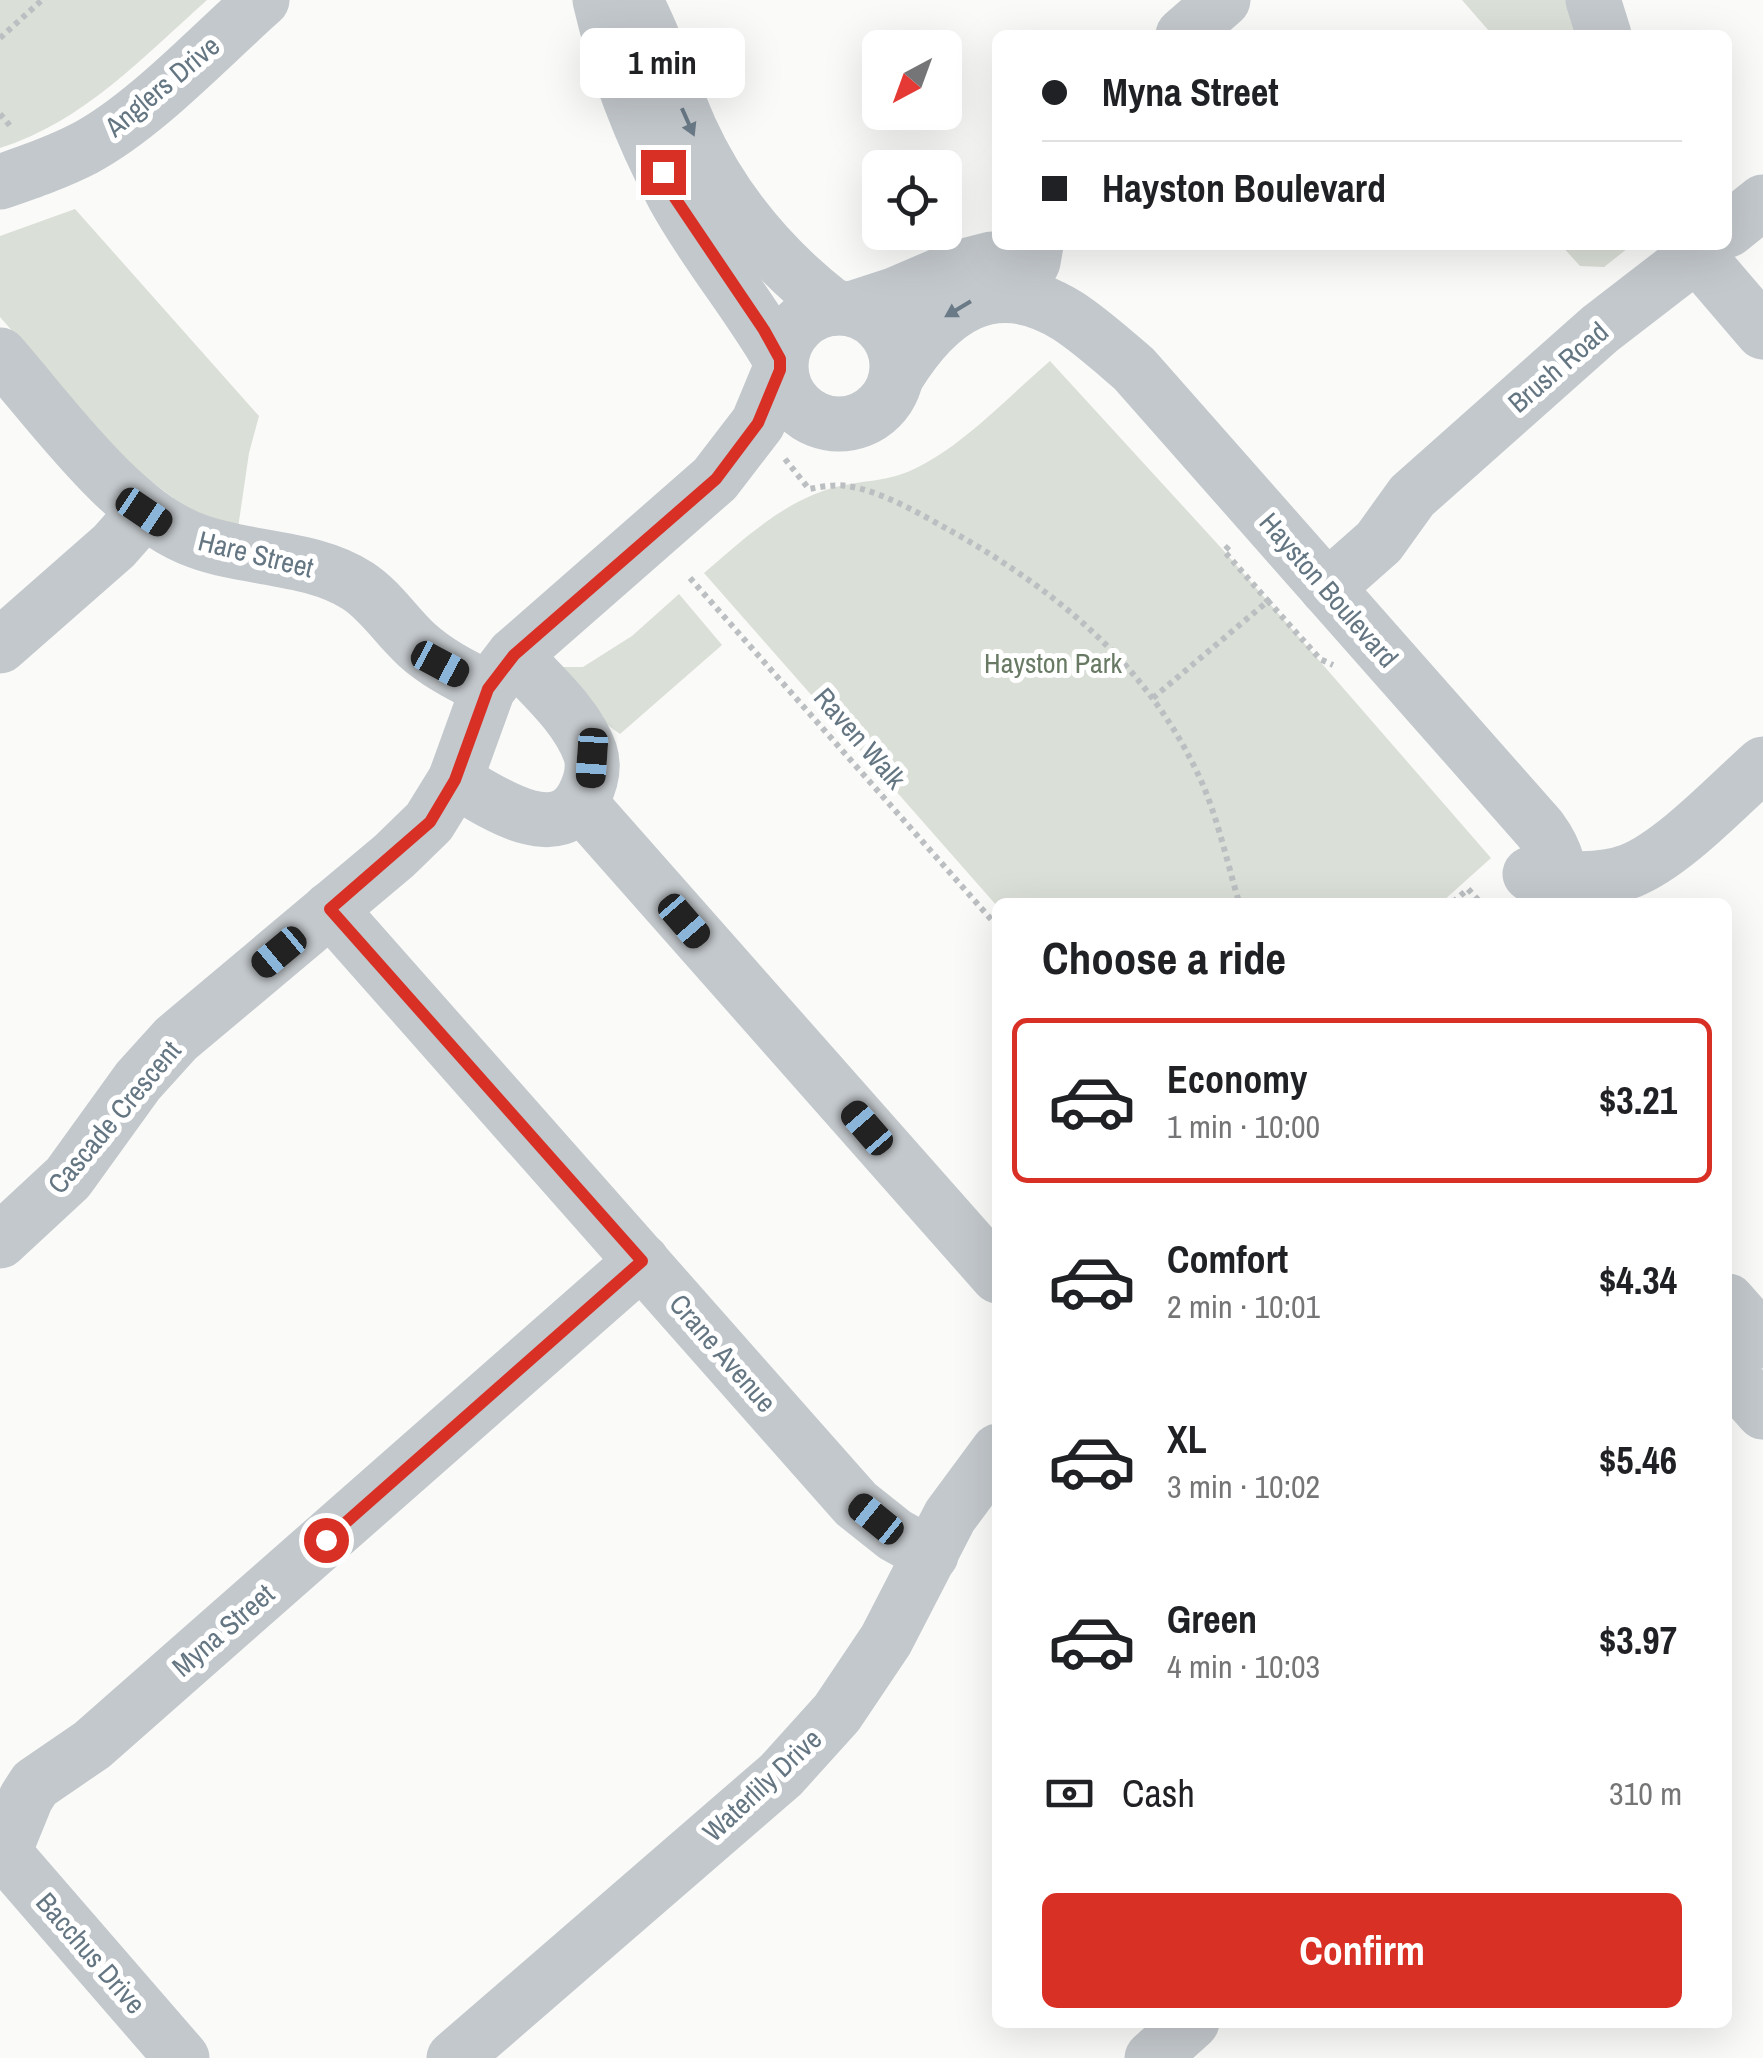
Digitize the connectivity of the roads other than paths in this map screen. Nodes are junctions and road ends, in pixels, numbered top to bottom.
1 (262, 0) edge
2 (600, 0) edge
3 (636, 0) edge
4 (1223, 0) edge
5 (1593, 0) edge
6 (1188, 30) edge
7 (1602, 30) edge
8 (0, 182) edge
9 (1732, 233) edge
10 (1696, 250) edge
11 (1018, 261) edge
12 (843, 308) junction
13 (1763, 332) edge
14 (0, 355) edge
15 (780, 365) junction
16 (897, 376) junction
17 (827, 424) junction
18 (716, 479) junction
19 (144, 512) junction
20 (1318, 577) junction
21 (0, 646) edge
22 (501, 672) junction
23 (1763, 764) edge
24 (455, 780) junction
25 (580, 803) junction
26 (1544, 890) edge
27 (330, 909) junction
28 (0, 1241) edge
29 (642, 1261) junction
30 (992, 1269) edge
31 (1732, 1306) edge
32 (1763, 1341) edge
33 (992, 1459) edge
34 (931, 1556) junction
35 (2, 1850) edge
36 (1185, 2028) edge
37 (182, 2058) edge
38 (454, 2058) edge
39 (1152, 2058) edge

1 - 8 street, Anglers Drive
2 - 15 street
3 -> 12 street
4 - 6 street
5 - 7 street
9 - 13 street
10 - 20 street, Brush Road
11 - 12 street
11 -> 16 street, Hayston Boulevard
11 - 20 street, Hayston Boulevard
12 - 15 street
12 - 16 street
14 - 19 street, Hare Street
15 - 17 street
15 - 18 street, Cascade Crescent
16 - 17 street
17 - 18 street, Cascade Crescent
18 - 22 street, Cascade Crescent
19 - 21 street
19 - 22 street, Hare Street
20 - 26 street, Hayston Boulevard
22 - 24 street, Cascade Crescent
22 - 25 street, Hare Street
23 - 26 street
24 - 25 street
24 - 27 street, Cascade Crescent
25 - 30 street
27 - 28 street, Cascade Crescent
27 - 29 street, Crane Avenue
29 - 34 street, Crane Avenue
29 - 35 street, Myna Street
31 - 32 street
33 - 34 street, Waterlily Drive
34 - 38 street, Waterlily Drive
35 - 37 street, Bacchus Drive
36 - 39 street

